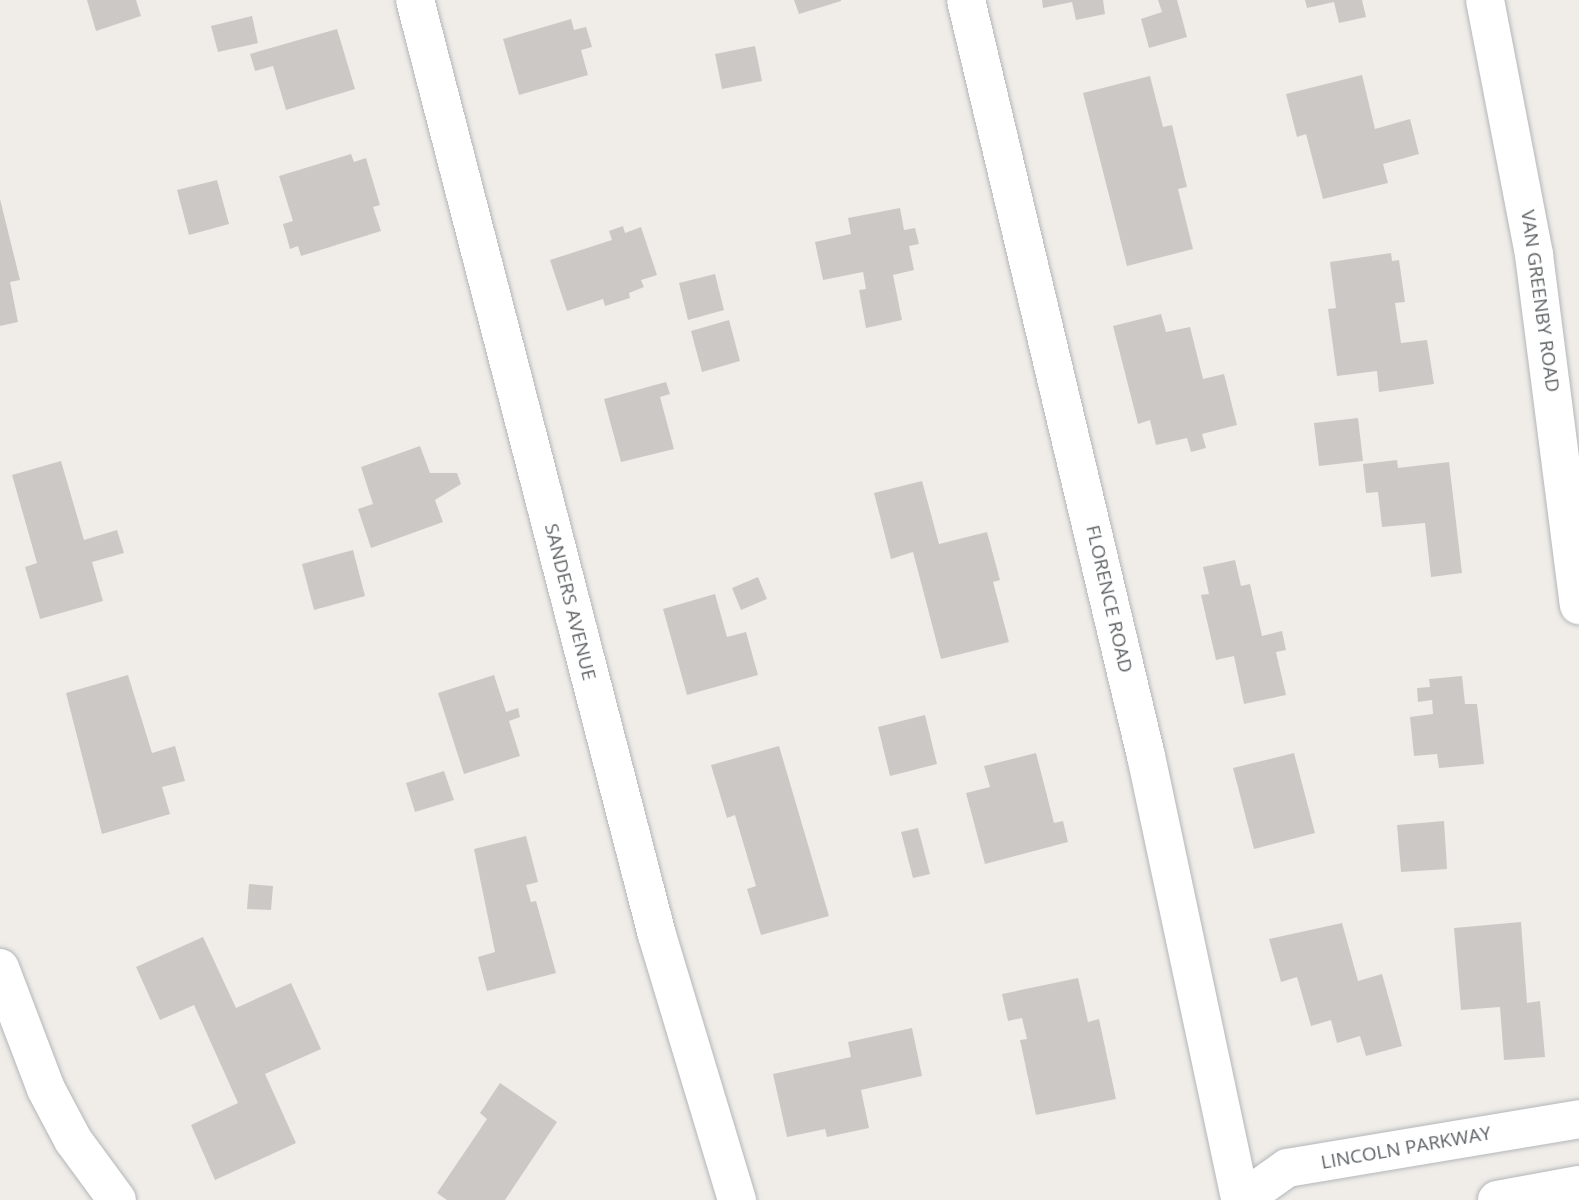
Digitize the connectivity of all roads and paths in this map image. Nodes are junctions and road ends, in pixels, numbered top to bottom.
1 (415, 0) edge
2 (966, 0) edge
3 (1485, 0) edge
4 (1579, 605) edge
5 (0, 968) edge
6 (1579, 1119) edge
7 (1579, 1185) edge
8 (117, 1200) edge
9 (737, 1200) edge
10 (1241, 1200) edge
11 (1497, 1200) edge

1 - 9 street, SANDERS AVENUE
2 - 10 street, FLORENCE ROAD
3 - 4 street, VAN GREENBY ROAD
5 - 8 street
6 - 10 street, LINCOLN PARKWAY
7 - 11 street

